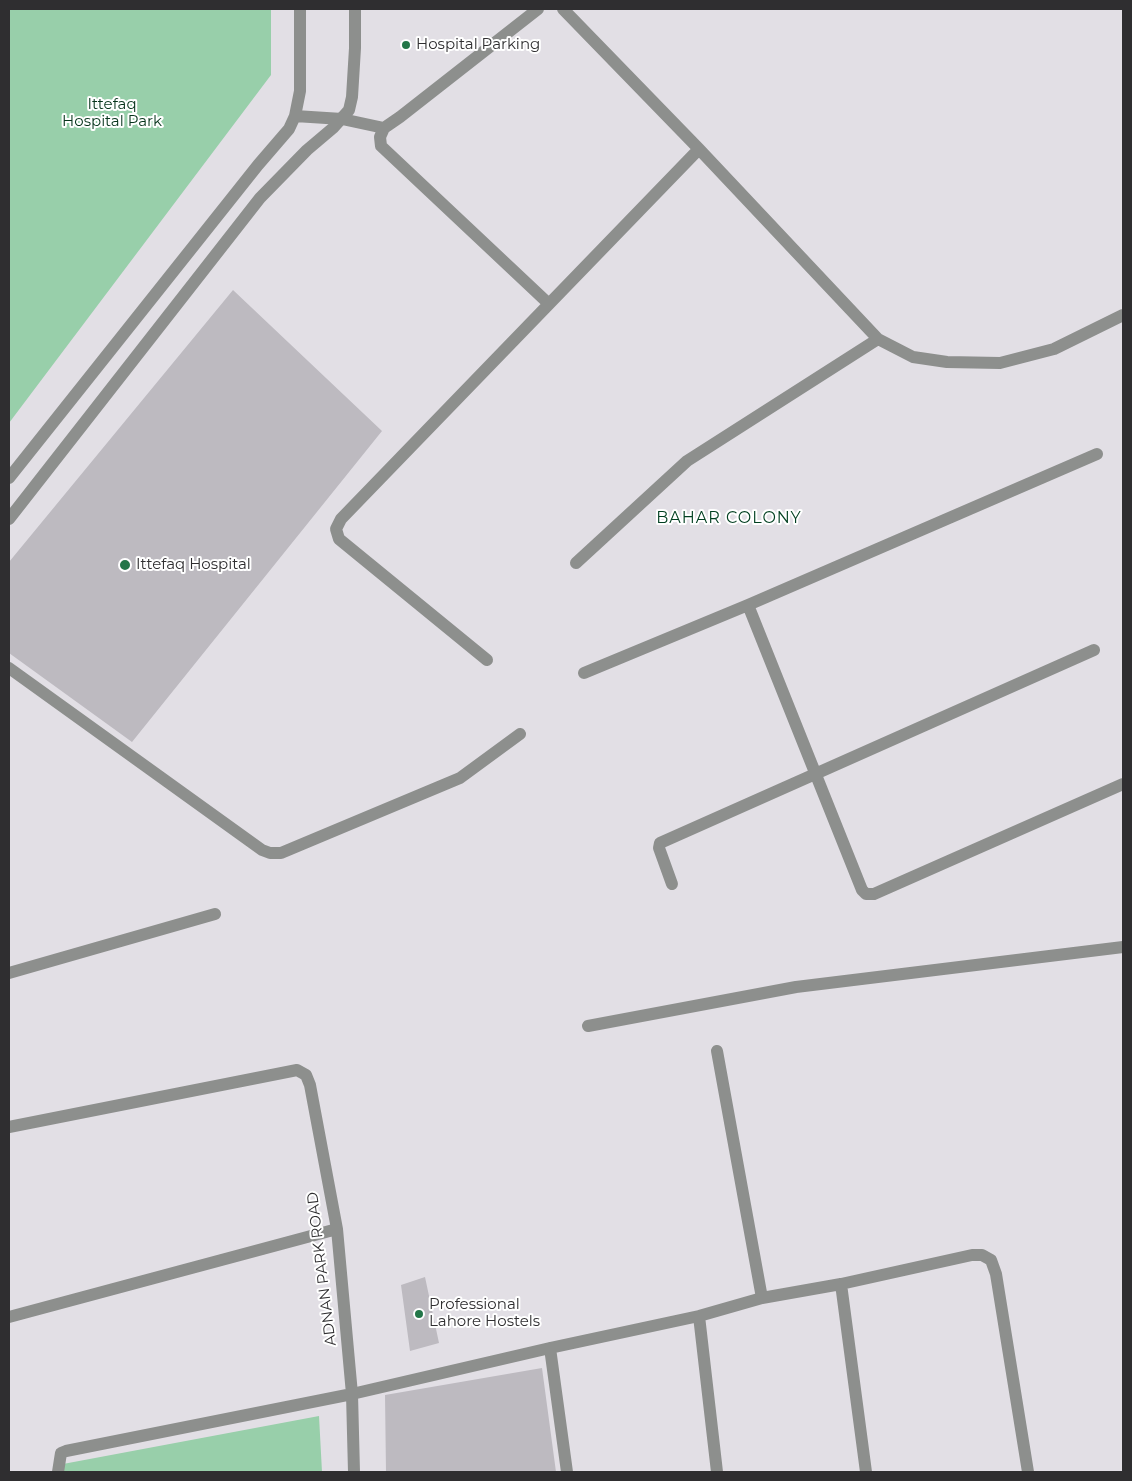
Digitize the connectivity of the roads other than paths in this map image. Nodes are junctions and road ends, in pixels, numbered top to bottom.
1 (300, 9) edge
2 (355, 9) edge
3 (538, 9) edge
4 (563, 9) edge
5 (295, 116) junction
6 (342, 119) junction
7 (384, 128) junction
8 (699, 149) junction
9 (549, 304) junction
10 (1123, 315) edge
11 (878, 339) junction
12 (1097, 454) dead end
13 (9, 478) edge
14 (9, 518) edge
15 (576, 563) dead end
16 (748, 605) junction
17 (1094, 650) dead end
18 (486, 660) dead end
19 (9, 668) edge
20 (584, 673) dead end
21 (520, 734) dead end
22 (815, 774) junction
23 (1123, 784) edge
24 (672, 884) dead end
25 (215, 914) dead end
26 (1123, 947) edge
27 (9, 973) edge
28 (588, 1026) dead end
29 (717, 1051) dead end
30 (9, 1128) edge
31 (337, 1229) junction
32 (841, 1284) junction
33 (762, 1298) junction
34 (700, 1316) junction
35 (9, 1317) edge
36 (550, 1348) junction
37 (352, 1394) junction
38 (58, 1472) edge
39 (354, 1472) edge
40 (567, 1472) edge
41 (718, 1472) edge
42 (866, 1472) edge
43 (1028, 1472) edge

1 - 5 street
2 - 6 street
3 - 7 street
4 - 8 street
5 - 6 street
5 - 13 street
6 - 7 street
6 - 14 street
7 - 9 street
8 - 9 street
8 - 11 street
9 - 18 street
10 - 11 street
11 - 15 street
12 - 16 street
16 - 20 street
16 - 22 street
17 - 22 street
19 - 21 street
22 - 23 street
22 - 24 street
25 - 27 street
26 - 28 street
29 - 33 street
30 - 31 street, ADNAN PARK ROAD
31 - 35 street
31 - 37 street, ADNAN PARK ROAD
32 - 33 street
32 - 42 street
32 - 43 street
33 - 34 street
34 - 36 street
34 - 41 street
36 - 37 street
36 - 40 street
37 - 38 street
37 - 39 street, ADNAN PARK ROAD

